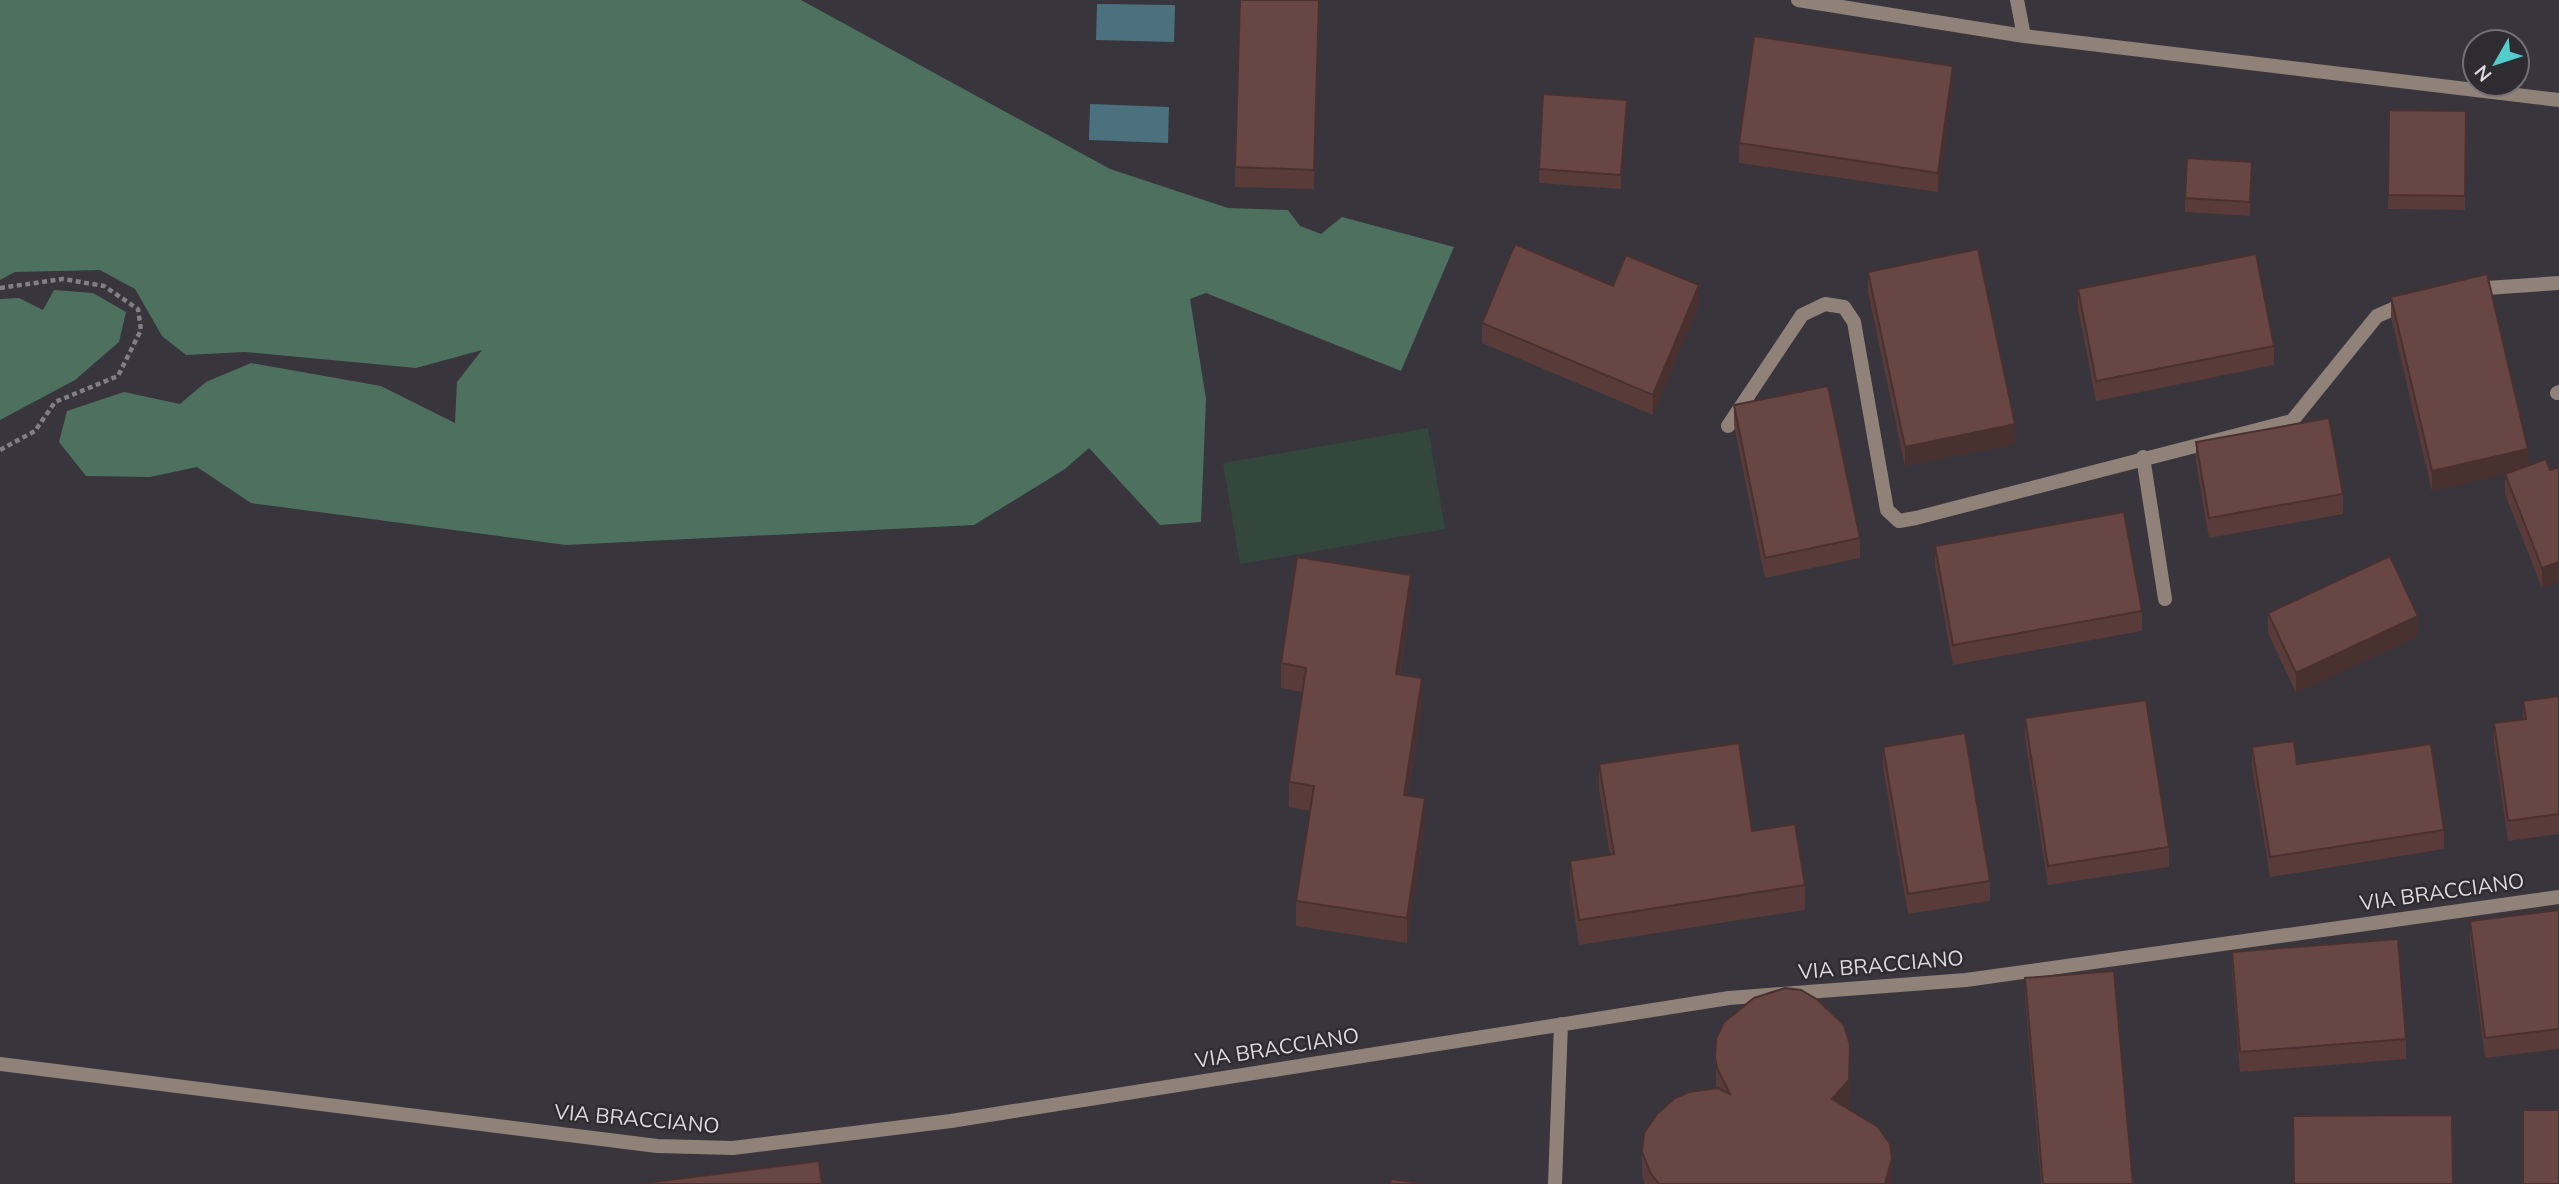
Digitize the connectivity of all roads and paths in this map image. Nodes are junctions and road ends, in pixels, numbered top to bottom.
1 (1798, 0) edge
2 (2017, 0) edge
3 (2024, 36) junction
4 (2559, 100) edge
5 (2559, 283) edge
6 (0, 288) edge
7 (2458, 290) edge
8 (2422, 297) edge
9 (1728, 426) dead end
10 (0, 450) edge
11 (2143, 457) junction
12 (2165, 599) dead end
13 (2559, 897) edge
14 (1561, 1024) junction
15 (0, 1064) edge
16 (1555, 1184) edge

1 - 3 street
2 - 3 street
3 - 4 street
5 - 7 street
6 - 10 path
8 - 11 street
9 - 11 street
11 - 12 street
13 - 14 street, VIA BRACCIANO
14 - 15 street, VIA BRACCIANO
14 - 16 street

